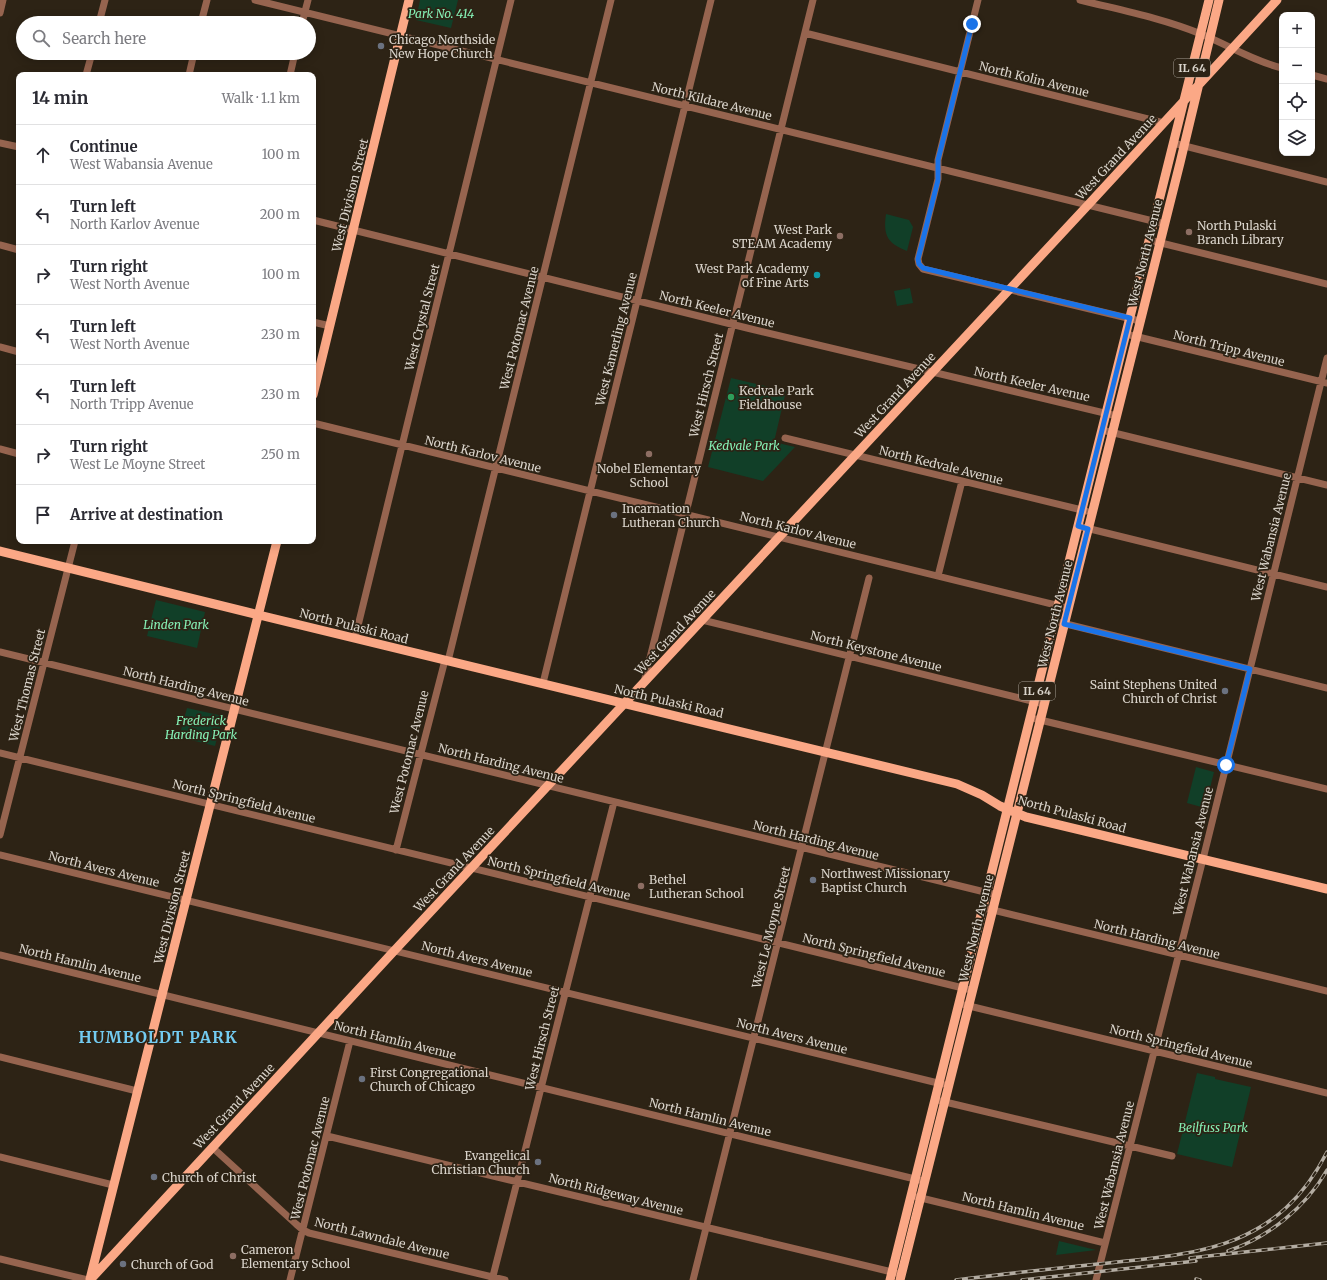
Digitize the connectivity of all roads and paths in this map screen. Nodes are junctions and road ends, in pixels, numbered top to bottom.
1 (3, 0) edge
2 (105, 0) edge
3 (207, 0) edge
4 (255, 0) edge
5 (308, 0) edge
6 (410, 0) edge
7 (510, 0) edge
8 (611, 0) edge
9 (711, 0) edge
10 (813, 0) edge
11 (978, 0) edge
12 (1080, 0) edge
13 (1209, 0) edge
14 (1219, 0) edge
15 (1277, 0) edge
16 (305, 12) junction
17 (0, 13) edge
18 (101, 16) edge
19 (204, 16) edge
20 (304, 16) edge
21 (805, 33) junction
22 (1201, 34) junction
23 (401, 36) junction
24 (1210, 38) junction
25 (1232, 49) junction
26 (496, 59) junction
27 (90, 60) edge
28 (192, 60) edge
29 (293, 60) edge
30 (1279, 67) edge
31 (87, 72) edge
32 (190, 72) edge
33 (291, 72) edge
34 (960, 72) junction
35 (1315, 76) edge
36 (1327, 79) edge
37 (591, 83) junction
38 (1199, 86) junction
39 (1183, 102) junction
40 (685, 106) junction
41 (1164, 123) junction
42 (781, 130) junction
43 (0, 143) edge
44 (1173, 143) junction
45 (16, 146) edge
46 (1184, 146) junction
47 (938, 168) junction
48 (1327, 182) edge
49 (1088, 205) junction
50 (316, 221) edge
51 (1154, 221) junction
52 (1165, 224) junction
53 (354, 230) junction
54 (1149, 240) junction
55 (1160, 243) junction
56 (0, 245) edge
57 (16, 249) edge
58 (449, 253) junction
59 (543, 276) junction
60 (1327, 284) edge
61 (1010, 289) junction
62 (637, 300) junction
63 (1130, 318) junction
64 (1140, 321) junction
65 (316, 323) edge
66 (733, 323) junction
67 (330, 326) junction
68 (1126, 334) junction
69 (1136, 337) junction
70 (0, 347) edge
71 (16, 351) edge
72 (1327, 358) edge
73 (933, 372) junction
74 (1324, 382) edge
75 (316, 383) edge
76 (1106, 413) junction
77 (1116, 416) junction
78 (316, 424) edge
79 (1102, 430) junction
80 (1112, 432) junction
81 (785, 438) dead end
82 (402, 445) junction
83 (0, 450) edge
84 (16, 453) edge
85 (855, 455) junction
86 (496, 468) junction
87 (1297, 478) junction
88 (962, 481) junction
89 (1327, 485) edge
90 (590, 491) junction
91 (1082, 510) junction
92 (1092, 513) junction
93 (686, 514) junction
94 (1078, 526) junction
95 (1088, 529) junction
96 (779, 537) junction
97 (74, 544) edge
98 (276, 544) edge
99 (0, 551) edge
100 (68, 568) junction
101 (1273, 574) junction
102 (938, 576) junction
103 (869, 578) dead end
104 (1327, 588) edge
105 (1058, 605) junction
106 (1068, 608) junction
107 (259, 615) junction
108 (702, 620) junction
109 (1054, 621) junction
110 (1064, 624) junction
111 (355, 638) junction
112 (0, 652) edge
113 (849, 656) junction
114 (446, 660) junction
115 (44, 663) junction
116 (1250, 669) junction
117 (644, 682) junction
118 (542, 684) junction
119 (1327, 688) edge
120 (1034, 702) junction
121 (625, 703) junction
122 (1044, 704) junction
123 (235, 710) junction
124 (1030, 717) junction
125 (1040, 720) junction
126 (826, 752) junction
127 (0, 753) edge
128 (420, 755) junction
129 (20, 758) junction
130 (1226, 765) junction
131 (548, 786) junction
132 (1327, 789) edge
133 (614, 802) junction
134 (210, 804) junction
135 (1007, 809) junction
136 (1017, 813) junction
137 (0, 835) edge
138 (802, 848) junction
139 (396, 850) junction
140 (0, 855) edge
141 (1202, 859) junction
142 (471, 868) junction
143 (1327, 890) edge
144 (987, 892) junction
145 (996, 895) junction
146 (589, 897) junction
147 (186, 900) junction
148 (983, 907) junction
149 (993, 910) junction
150 (778, 943) junction
151 (394, 950) junction
152 (0, 955) edge
153 (1178, 956) junction
154 (963, 988) junction
155 (973, 991) junction
156 (1327, 991) edge
157 (565, 992) junction
158 (162, 994) junction
159 (959, 1004) junction
160 (969, 1006) junction
161 (318, 1033) junction
162 (754, 1038) junction
163 (350, 1041) junction
164 (1154, 1051) junction
165 (0, 1057) edge
166 (939, 1083) junction
167 (949, 1085) junction
168 (541, 1087) junction
169 (137, 1091) junction
170 (1327, 1093) edge
171 (935, 1100) junction
172 (945, 1102) junction
173 (730, 1133) junction
174 (326, 1136) junction
175 (1130, 1146) junction
176 (212, 1148) junction
177 (1172, 1156) dead end
178 (0, 1158) edge
179 (915, 1179) junction
180 (925, 1181) junction
181 (517, 1182) junction
182 (113, 1185) junction
183 (911, 1196) junction
184 (921, 1198) junction
185 (706, 1228) junction
186 (303, 1230) junction
187 (1105, 1243) junction
188 (0, 1259) edge
189 (896, 1277) edge
190 (493, 1279) edge
191 (89, 1280) edge
192 (290, 1280) edge
193 (505, 1280) edge
194 (693, 1280) edge
195 (1096, 1280) edge

1 - 17 street
2 - 18 street
3 - 19 street
4 - 16 street, North Kildare Avenue
5 - 16 street
6 - 23 main road, West Division Street
7 - 26 street, West Crystal Street
8 - 37 street, West Potomac Avenue
9 - 40 street, West Kamerling Avenue
10 - 21 street, West Hirsch Street
11 - 34 street
12 - 22 street
13 - 22 main road, West North Avenue / IL 64
14 - 24 main road, West North Avenue / IL 64
15 - 25 main road, West Grand Avenue
16 - 20 street
16 - 23 street, North Kildare Avenue
21 - 34 street, North Kolin Avenue
21 - 42 street, West Hirsch Street
22 - 24 street
22 - 39 main road, West North Avenue / IL 64
23 - 26 street, North Kildare Avenue
23 - 53 main road, West Division Street
24 - 25 street
24 - 38 main road, West North Avenue / IL 64
25 - 30 street
25 - 38 main road, West Grand Avenue
26 - 37 street, North Kildare Avenue
26 - 58 street, West Crystal Street
27 - 31 street
28 - 32 street
29 - 33 street
34 - 41 street, North Kolin Avenue
34 - 47 street
35 - 36 street
37 - 40 street, North Kildare Avenue
37 - 59 street, West Potomac Avenue
38 - 39 main road, West Grand Avenue
38 - 46 main road, West North Avenue / IL 64
39 - 41 main road, West Grand Avenue
39 - 44 main road, West North Avenue / IL 64
40 - 42 street, North Kildare Avenue
40 - 62 street, West Kamerling Avenue
41 - 49 main road, West Grand Avenue
42 - 47 street, North Kildare Avenue
42 - 66 street, West Hirsch Street
43 - 45 street
44 - 46 street
44 - 51 main road, West North Avenue / IL 64
46 - 48 street
46 - 52 main road, West North Avenue / IL 64
47 - 49 street, North Kildare Avenue
47 - 61 street
49 - 51 street, North Kildare Avenue
49 - 61 main road, West Grand Avenue
50 - 53 street, North Keeler Avenue
51 - 52 street, North Kildare Avenue
51 - 54 main road, West North Avenue / IL 64
52 - 55 main road, West North Avenue / IL 64
53 - 58 street, North Keeler Avenue
53 - 67 main road, West Division Street
54 - 55 street
54 - 63 main road, West North Avenue / IL 64
55 - 60 street
55 - 64 main road, West North Avenue / IL 64
56 - 57 street
58 - 59 street, North Keeler Avenue
58 - 82 street, West Crystal Street
59 - 62 street, North Keeler Avenue
59 - 86 street, West Potomac Avenue
61 - 63 street
61 - 73 main road, West Grand Avenue
62 - 66 street, North Keeler Avenue
62 - 90 street, West Kamerling Avenue
63 - 64 street
63 - 68 main road, West North Avenue / IL 64
64 - 69 main road, West North Avenue / IL 64
65 - 67 street
66 - 73 street, North Keeler Avenue
66 - 93 street, West Hirsch Street
67 - 75 main road, West Division Street
68 - 69 street, North Tripp Avenue
68 - 76 main road, West North Avenue / IL 64
69 - 74 street, North Tripp Avenue
69 - 77 main road, West North Avenue / IL 64
70 - 71 street
72 - 74 street, West Wabansia Avenue
73 - 76 street, North Keeler Avenue
73 - 85 main road, West Grand Avenue
74 - 87 street, West Wabansia Avenue
76 - 77 street, North Keeler Avenue
76 - 79 main road, West North Avenue / IL 64
77 - 80 main road, West North Avenue / IL 64
78 - 82 street, North Karlov Avenue
79 - 80 street
79 - 91 main road, West North Avenue / IL 64
80 - 87 street
80 - 92 main road, West North Avenue / IL 64
81 - 85 street, North Kedvale Avenue
82 - 86 street, North Karlov Avenue
82 - 111 street, West Crystal Street
83 - 84 street
85 - 88 street, North Kedvale Avenue
85 - 96 main road, West Grand Avenue
86 - 90 street, North Karlov Avenue
86 - 114 street, West Potomac Avenue
87 - 89 street
87 - 101 street, West Wabansia Avenue
88 - 91 street, North Kedvale Avenue
88 - 102 street
90 - 93 street, North Karlov Avenue
90 - 118 street, West Kamerling Avenue
91 - 92 street, North Kedvale Avenue
91 - 94 main road, West North Avenue / IL 64
92 - 95 main road, West North Avenue / IL 64
93 - 96 street, North Karlov Avenue
93 - 117 street, West Hirsch Street
94 - 95 street
94 - 105 main road, West North Avenue / IL 64
95 - 101 street
95 - 106 main road, West North Avenue / IL 64
96 - 102 street, North Karlov Avenue
96 - 108 main road, West Grand Avenue
97 - 100 street, West Thomas Street
98 - 107 main road, West Division Street
99 - 100 main road, North Pulaski Road
100 - 107 main road, North Pulaski Road
100 - 115 street, West Thomas Street
101 - 104 street
101 - 116 street, West Wabansia Avenue
102 - 105 street, North Karlov Avenue
103 - 113 street, West Le Moyne Street
105 - 106 street, North Karlov Avenue
105 - 109 main road, West North Avenue / IL 64
106 - 110 main road, West North Avenue / IL 64
107 - 111 main road, North Pulaski Road
107 - 123 main road, West Division Street
108 - 113 street, North Keystone Avenue
108 - 117 main road, West Grand Avenue
109 - 110 street
109 - 120 main road, West North Avenue / IL 64
110 - 116 street
110 - 122 main road, West North Avenue / IL 64
111 - 114 main road, North Pulaski Road
112 - 115 street, North Harding Avenue
113 - 120 street, North Keystone Avenue
113 - 126 street, West Le Moyne Street
114 - 118 main road, North Pulaski Road
114 - 128 street, West Potomac Avenue
115 - 123 street, North Harding Avenue
115 - 129 street, West Thomas Street
116 - 119 street
116 - 130 street, West Wabansia Avenue
117 - 121 main road, West Grand Avenue
118 - 121 main road, North Pulaski Road
120 - 122 street, North Keystone Avenue
120 - 124 main road, West North Avenue / IL 64
121 - 126 main road, North Pulaski Road
121 - 131 main road, West Grand Avenue
122 - 125 main road, West North Avenue / IL 64
123 - 128 street, North Harding Avenue
123 - 134 main road, West Division Street
124 - 125 street
124 - 135 main road, West North Avenue / IL 64
125 - 130 street
125 - 136 main road, West North Avenue / IL 64
126 - 135 main road, North Pulaski Road
126 - 138 street, West Le Moyne Street
127 - 129 street, North Springfield Avenue
128 - 131 street, North Harding Avenue
128 - 139 street, West Potomac Avenue
129 - 134 street, North Springfield Avenue
129 - 137 street, West Thomas Street
130 - 132 street
130 - 141 street, West Wabansia Avenue
131 - 133 street, North Harding Avenue
131 - 142 main road, West Grand Avenue
133 - 138 street, North Harding Avenue
133 - 146 street, West Hirsch Street
134 - 139 street, North Springfield Avenue
134 - 147 main road, West Division Street
135 - 136 main road, North Pulaski Road
135 - 144 main road, West North Avenue / IL 64
136 - 141 main road, North Pulaski Road
136 - 145 main road, West North Avenue / IL 64
138 - 144 street, North Harding Avenue
138 - 150 street, West Le Moyne Street
139 - 142 street, North Springfield Avenue
140 - 147 street, North Avers Avenue
141 - 143 main road, North Pulaski Road
141 - 153 street, West Wabansia Avenue
142 - 146 street, North Springfield Avenue
142 - 151 main road, West Grand Avenue
144 - 145 street, North Harding Avenue
144 - 148 main road, West North Avenue / IL 64
145 - 149 main road, West North Avenue / IL 64
146 - 150 street, North Springfield Avenue
146 - 157 street, West Hirsch Street
147 - 151 street, North Avers Avenue
147 - 158 main road, West Division Street
148 - 149 street, North Harding Avenue
148 - 154 main road, West North Avenue / IL 64
149 - 153 street, North Harding Avenue
149 - 155 main road, West North Avenue / IL 64
150 - 154 street, North Springfield Avenue
150 - 162 street, West Le Moyne Street
151 - 157 street, North Avers Avenue
151 - 161 main road, West Grand Avenue
152 - 158 street, North Hamlin Avenue
153 - 156 street, North Harding Avenue
153 - 164 street, West Wabansia Avenue
154 - 155 street, North Springfield Avenue
154 - 159 main road, West North Avenue / IL 64
155 - 160 main road, West North Avenue / IL 64
157 - 162 street, North Avers Avenue
157 - 168 street, West Hirsch Street
158 - 161 street, North Hamlin Avenue
158 - 169 main road, West Division Street
159 - 160 street, North Springfield Avenue
159 - 166 main road, West North Avenue / IL 64
160 - 164 street, North Springfield Avenue
160 - 167 main road, West North Avenue / IL 64
161 - 163 street, North Hamlin Avenue
161 - 176 main road, West Grand Avenue
162 - 166 street, North Avers Avenue
162 - 173 street, West Le Moyne Street
163 - 168 street, North Hamlin Avenue
163 - 174 street, West Potomac Avenue
164 - 170 street, North Springfield Avenue
164 - 175 street, West Wabansia Avenue
165 - 169 street
166 - 167 street, North Avers Avenue
166 - 171 main road, West North Avenue / IL 64
167 - 172 main road, West North Avenue / IL 64
168 - 173 street, North Hamlin Avenue
168 - 181 street, West Hirsch Street
169 - 182 main road, West Division Street
171 - 172 street
171 - 179 main road, West North Avenue / IL 64
172 - 175 street
172 - 180 main road, West North Avenue / IL 64
173 - 179 street, North Hamlin Avenue
173 - 185 street, West Le Moyne Street
174 - 181 street, North Ridgeway Avenue
174 - 186 street, West Potomac Avenue
175 - 177 street
175 - 187 street, West Wabansia Avenue
176 - 186 street, North Lawndale Avenue
176 - 191 main road, West Grand Avenue
178 - 182 street
179 - 180 street, North Hamlin Avenue
179 - 183 main road, West North Avenue / IL 64
180 - 184 main road, West North Avenue / IL 64
181 - 185 street, North Ridgeway Avenue
181 - 190 street, West Hirsch Street
182 - 191 main road, West Division Street
183 - 184 street, North Hamlin Avenue
183 - 189 main road, West North Avenue / IL 64
184 - 187 street, North Hamlin Avenue
184 - 189 main road, West North Avenue / IL 64
185 - 189 street, North Ridgeway Avenue
185 - 194 street, West Le Moyne Street
186 - 190 street, North Lawndale Avenue
186 - 192 street, West Potomac Avenue
187 - 195 street, West Wabansia Avenue
188 - 191 street
190 - 193 street, North Lawndale Avenue

